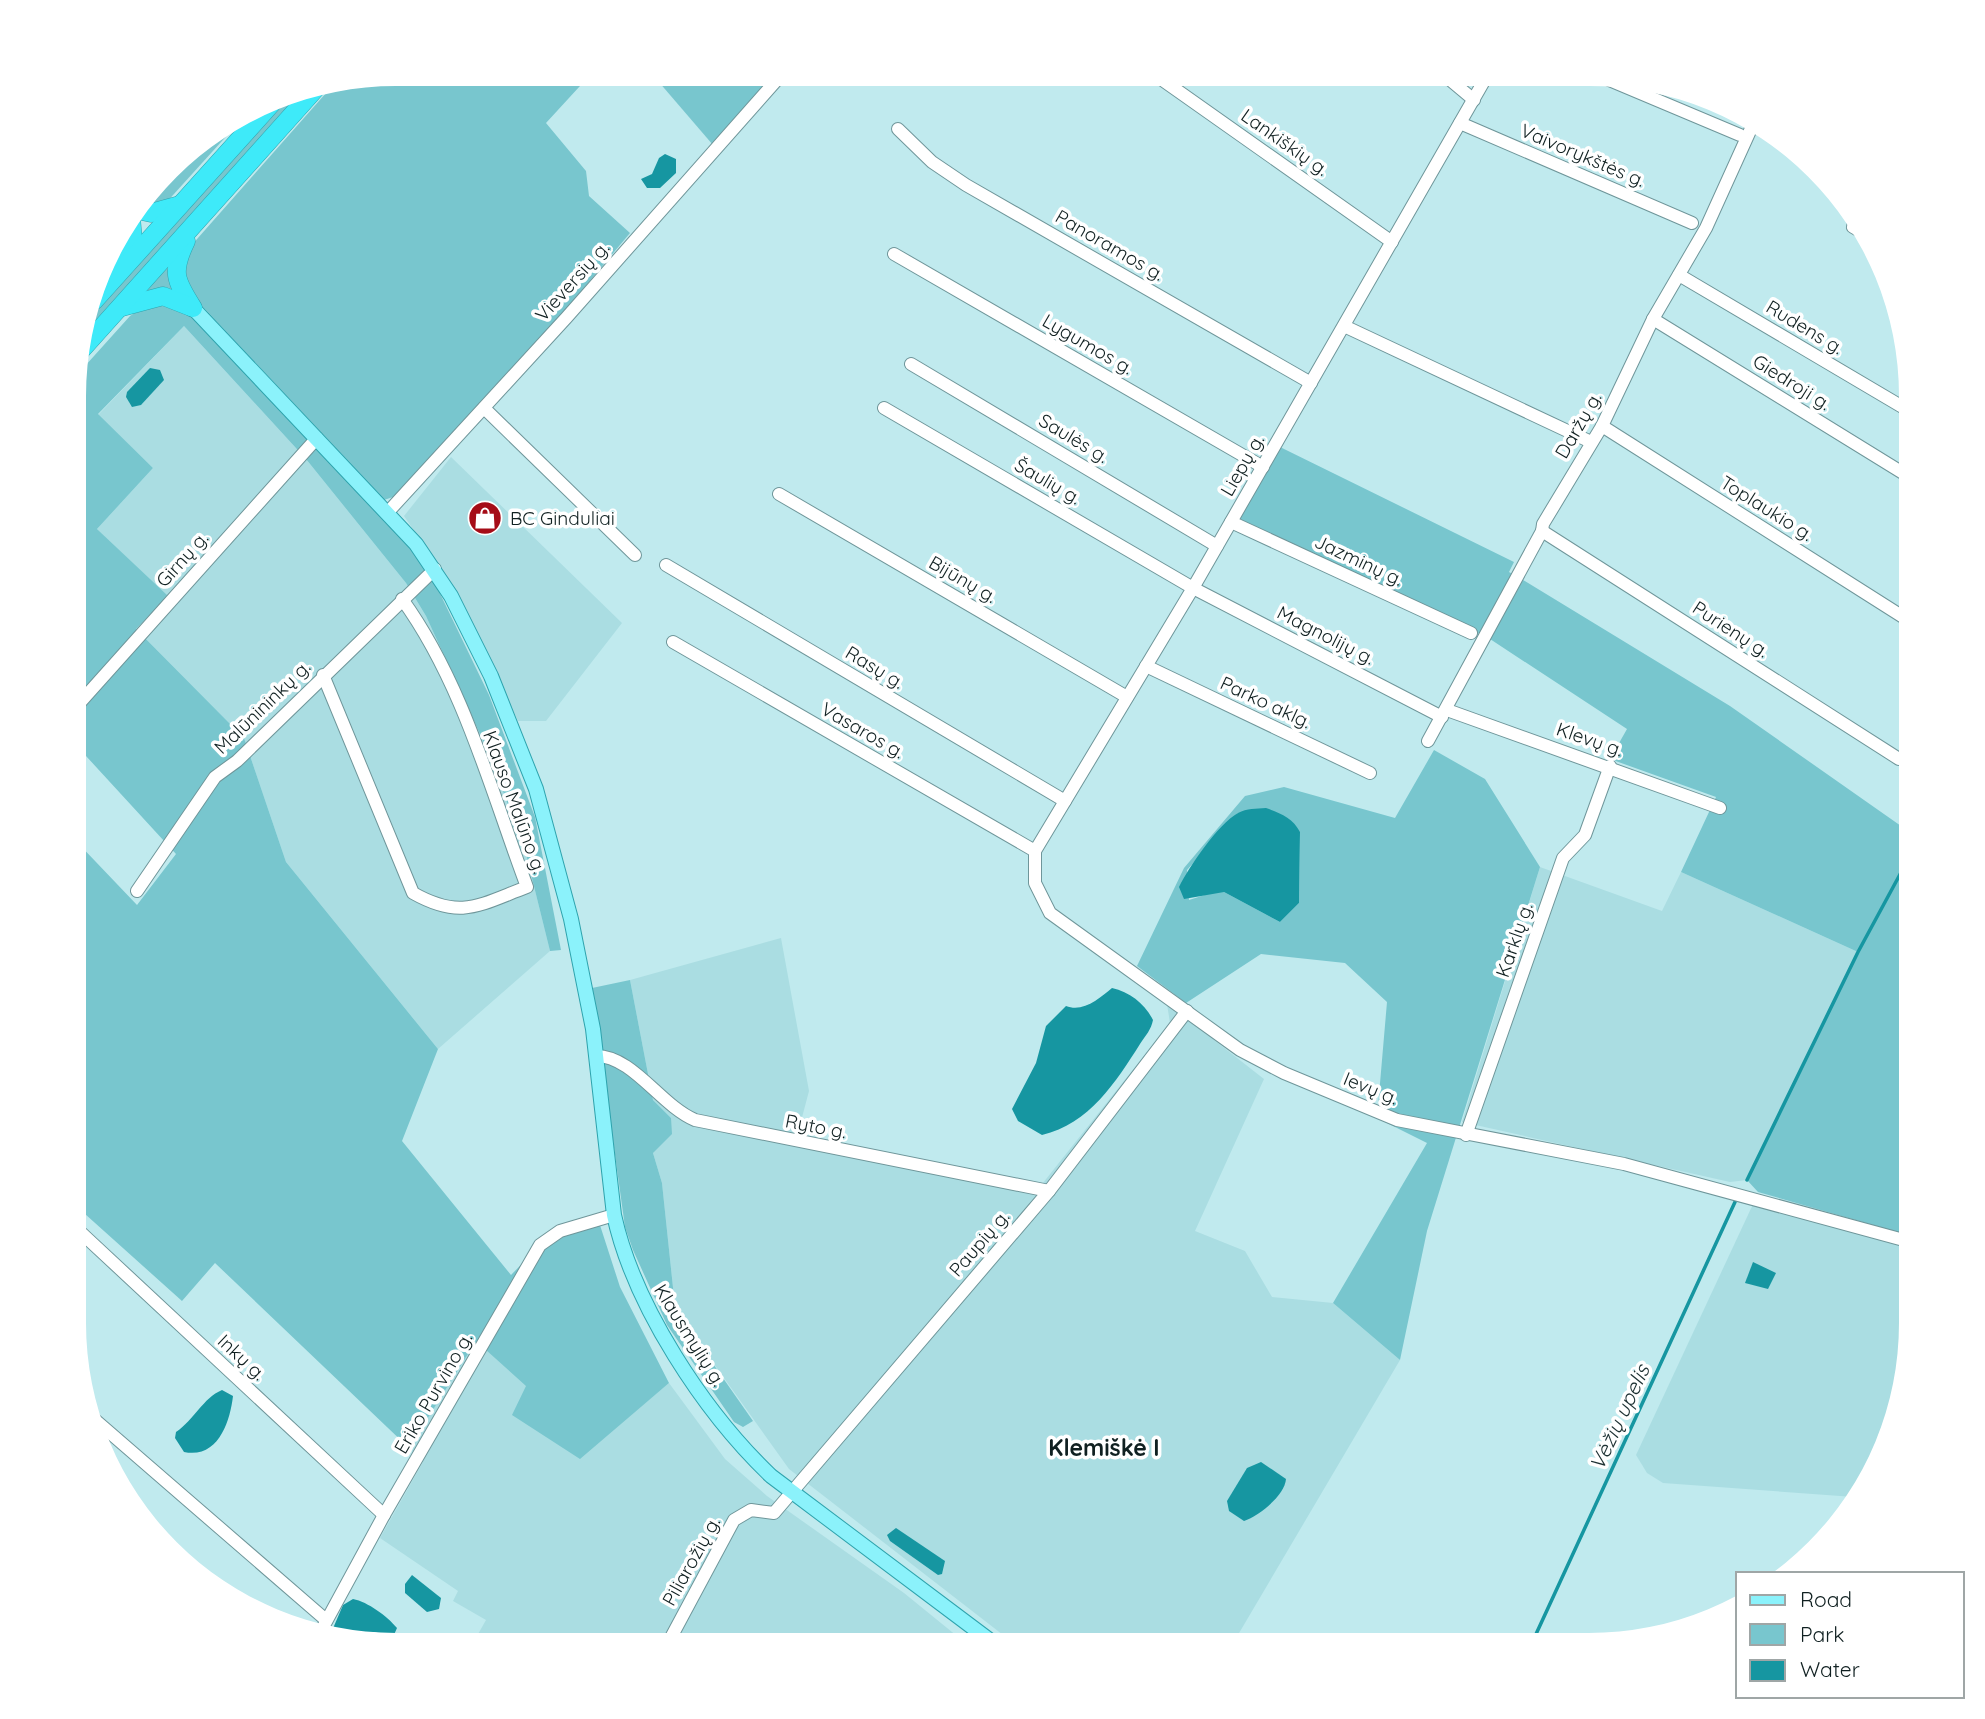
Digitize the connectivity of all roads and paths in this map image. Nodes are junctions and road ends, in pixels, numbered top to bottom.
1 (771, 86) edge
2 (1171, 86) edge
3 (1457, 86) edge
4 (1482, 86) edge
5 (1628, 88) edge
6 (307, 99) edge
7 (1474, 100) junction
8 (259, 117) edge
9 (1460, 123) junction
10 (898, 129) dead end
11 (1750, 131) edge
12 (1740, 135) dead end
13 (180, 205) junction
14 (146, 212) edge
15 (1692, 222) dead end
16 (194, 224) junction
17 (134, 230) edge
18 (1392, 242) junction
19 (894, 254) dead end
20 (1679, 275) junction
21 (106, 285) edge
22 (104, 290) edge
23 (193, 308) junction
24 (119, 309) junction
25 (1653, 319) junction
26 (1344, 326) junction
27 (91, 339) edge
28 (911, 364) dead end
29 (1311, 383) junction
30 (1899, 405) edge
31 (484, 408) junction
32 (884, 408) dead end
33 (1602, 426) junction
34 (317, 438) junction
35 (1591, 442) junction
36 (1263, 467) junction
37 (1899, 471) edge
38 (779, 494) dead end
39 (388, 512) junction
40 (1231, 522) junction
41 (1542, 531) junction
42 (1217, 546) junction
43 (635, 555) dead end
44 (666, 565) dead end
45 (435, 569) junction
46 (1193, 588) junction
47 (402, 600) junction
48 (1899, 614) edge
49 (1471, 633) dead end
50 (673, 642) dead end
51 (1146, 666) junction
52 (323, 675) junction
53 (86, 696) edge
54 (1127, 697) junction
55 (1444, 714) junction
56 (1428, 741) dead end
57 (1899, 760) dead end
58 (1610, 766) junction
59 (1370, 773) dead end
60 (1065, 801) junction
61 (1720, 808) dead end
62 (1035, 851) junction
63 (1034, 875) joint
64 (137, 891) dead end
65 (1187, 1011) junction
66 (596, 1056) junction
67 (1466, 1135) junction
68 (1049, 1191) junction
69 (614, 1215) junction
70 (86, 1237) edge
71 (1899, 1238) edge
72 (104, 1428) edge
73 (791, 1492) junction
74 (384, 1515) junction
75 (321, 1624) edge
76 (324, 1625) edge
77 (673, 1633) edge
78 (980, 1633) edge

1 - 31 street, Vieversių g.
2 - 18 street, Lankiškių g.
3 - 7 street
4 - 7 street, Liepų g.
5 - 12 street
6 - 16 highway
7 - 9 street, Liepų g.
8 - 13 highway
9 - 15 street, Vaivorykštės g.
9 - 18 street, Liepų g.
10 - 29 street, Panoramos g.
11 - 20 street, Daržų g.
13 - 14 highway
13 - 22 highway
16 - 23 highway
16 - 24 highway
17 - 21 highway
18 - 26 street, Liepų g.
19 - 36 street, Lygumos g.
20 - 25 street, Daržų g.
20 - 30 street, Rudens g.
23 - 24 highway
23 - 34 main road, Klausmylių g.
24 - 27 highway
25 - 33 street, Daržų g.
25 - 37 street, Giedroji g.
26 - 29 street, Liepų g.
26 - 35 street
28 - 42 street, Saulės g.
29 - 36 street, Liepų g.
31 - 39 street, Vieversių g.
31 - 43 street
32 - 46 street, Šaulių g.
33 - 35 street, Daržų g.
33 - 48 street, Toplaukio g.
34 - 39 main road, Klausmylių g.
34 - 53 street, Girnų g.
35 - 41 street, Daržų g.
36 - 40 street, Liepų g.
38 - 54 street, Bijūnų g.
39 - 45 main road, Klausmylių g.
40 - 42 street, Liepų g.
40 - 49 street, Jazminų g.
41 - 55 street, Daržų g.
41 - 57 street, Purienų g.
42 - 46 street, Liepų g.
44 - 60 street, Rasų g.
45 - 47 street, Malūnininkų g.
45 - 66 main road, Klausmylių g.
46 - 51 street, Liepų g.
46 - 55 street, Magnolijų g.
47 - 52 street, Malūnininkų g.
47 - 52 street, Klauso Malūno g.
50 - 62 street, Vasaros g.
51 - 54 street, Liepų g.
51 - 59 street, Parko aklg.
52 - 64 street, Malūnininkų g.
54 - 60 street, Liepų g.
55 - 56 street, Daržų g.
55 - 58 street, Klevų g.
58 - 61 street, Klevų g.
58 - 67 street, Karklų g.
60 - 62 street, Liepų g.
62 - 63 street, Liepų g.
63 - 65 street, Ievų g.
65 - 67 street, Ievų g.
65 - 68 street, Paupių g.
66 - 68 street, Ryto g.
66 - 69 main road, Klausmylių g.
67 - 71 street, Ievų g.
68 - 73 street, Paupių g.
69 - 73 main road, Klausmylių g.
69 - 74 street, Eriko Purvino g.
70 - 74 street, Inkų g.
72 - 75 street
73 - 77 street, Piliarožių g.
73 - 78 main road, Klausmylių g.
74 - 76 street, Eriko Purvino g.

